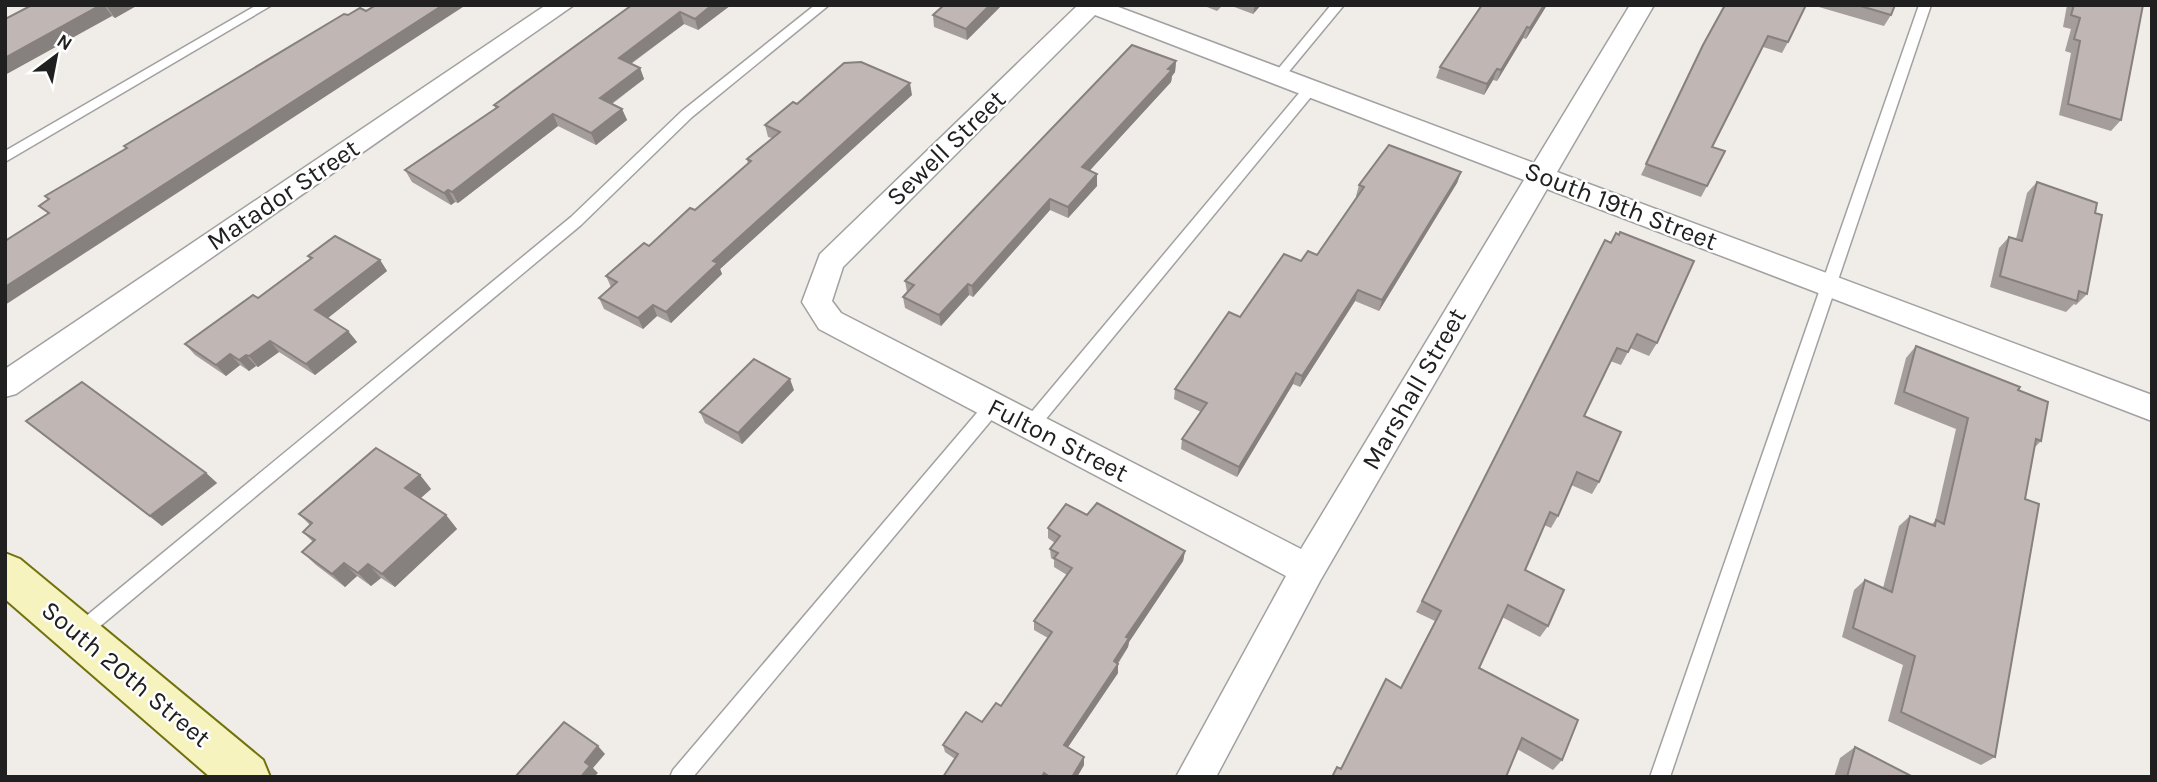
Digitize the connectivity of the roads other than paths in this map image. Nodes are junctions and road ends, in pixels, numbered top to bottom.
1 (267, 5) edge
2 (562, 5) edge
3 (823, 5) edge
4 (1091, 5) edge
5 (1338, 5) edge
6 (1642, 5) edge
7 (1925, 5) edge
8 (1278, 76) junction
9 (1310, 89) junction
10 (5, 157) edge
11 (1539, 175) junction
12 (1830, 286) junction
13 (817, 302) joint
14 (5, 385) edge
15 (993, 406) junction
16 (2152, 408) edge
17 (1030, 426) junction
18 (1308, 570) junction
19 (5, 572) edge
20 (78, 634) junction
21 (246, 777) edge
22 (680, 777) edge
23 (1195, 777) edge
24 (1660, 777) edge

1 - 10 lane
2 - 14 street, Matador Street
3 - 20 lane
4 - 8 street, South 19th Street
4 - 13 street, Sewell Street
5 - 8 lane
6 - 11 street, Marshall Street
7 - 12 lane
8 - 9 street, South 19th Street
9 - 11 street, South 19th Street
9 - 17 lane
11 - 12 street, South 19th Street
11 - 18 street, Marshall Street
12 - 16 street, South 19th Street
12 - 24 lane
13 - 15 street, Fulton Street
15 - 17 street, Fulton Street
15 - 22 lane
17 - 18 street, Fulton Street
18 - 23 street, Marshall Street
19 - 20 street, South 20th Street
20 - 21 street, South 20th Street

